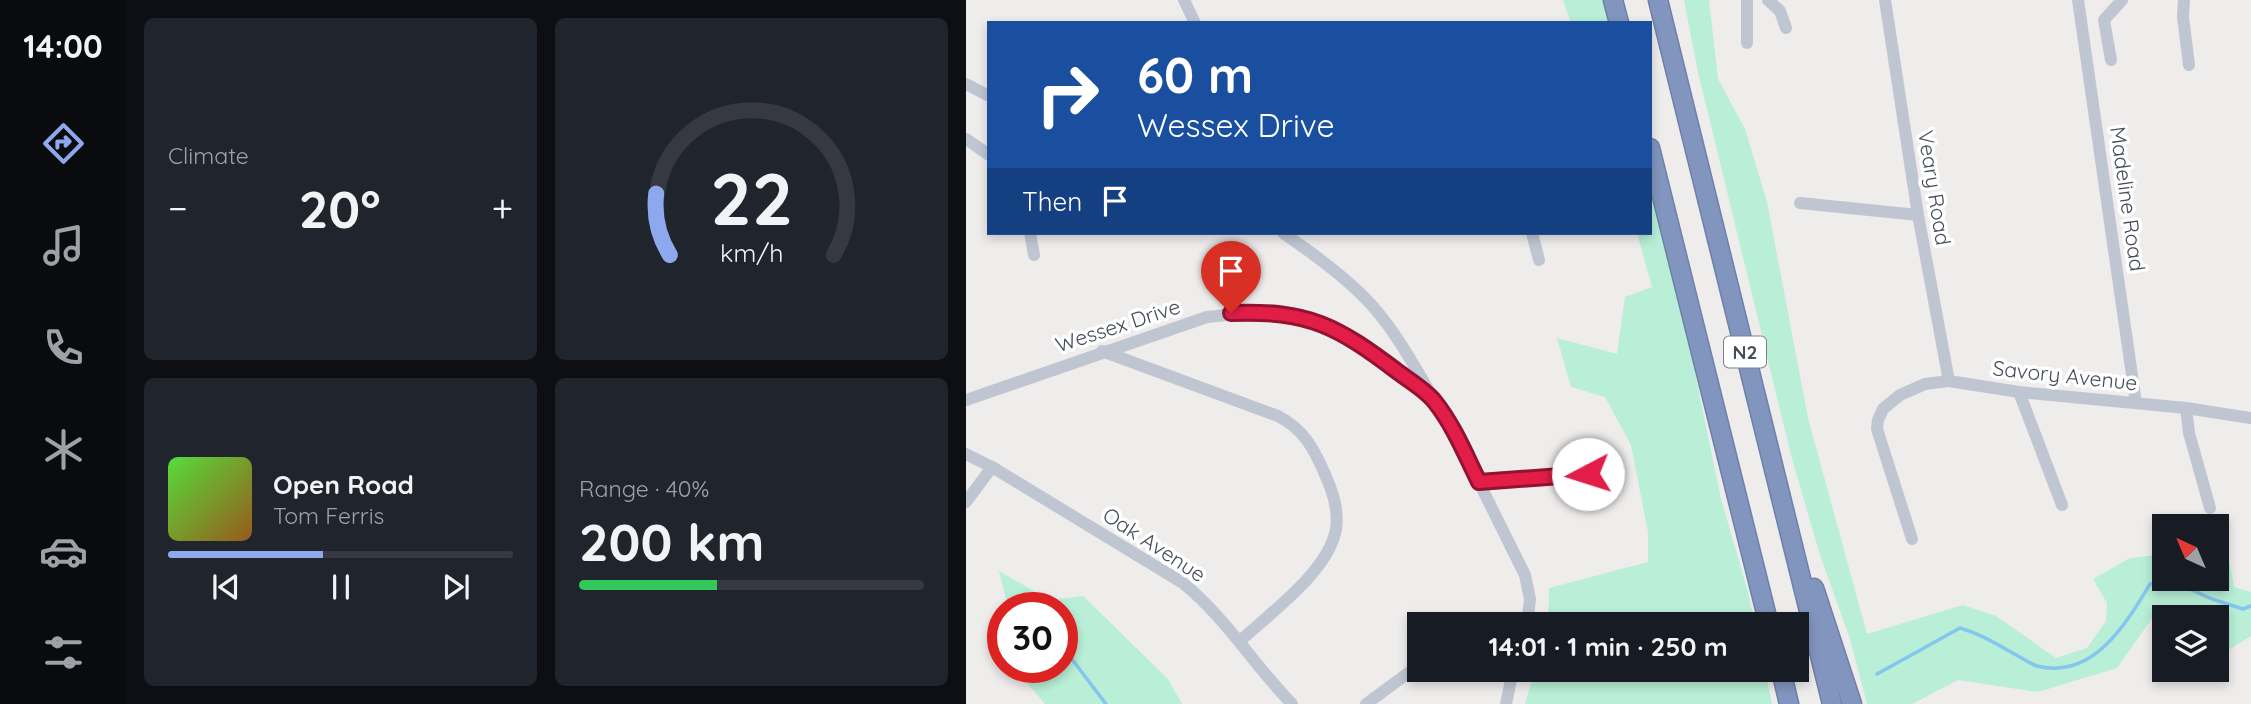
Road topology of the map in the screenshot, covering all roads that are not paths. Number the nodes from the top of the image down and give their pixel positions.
1 (1184, 0) edge
2 (1613, 0) edge
3 (1658, 0) edge
4 (1747, 0) edge
5 (1768, 0) edge
6 (1885, 0) edge
7 (2078, 0) edge
8 (2122, 0) edge
9 (2184, 0) edge
10 (1194, 21) edge
11 (1618, 21) edge
12 (1786, 28) dead end
13 (1748, 43) dead end
14 (2111, 60) dead end
15 (2189, 65) dead end
16 (966, 85) edge
17 (987, 95) edge
18 (966, 139) edge
19 (987, 154) edge
20 (1652, 156) edge
21 (1800, 203) dead end
22 (1918, 215) junction
23 (1030, 235) edge
24 (1286, 235) edge
25 (1533, 235) edge
26 (1034, 255) dead end
27 (1539, 260) dead end
28 (1102, 351) junction
29 (1949, 381) junction
30 (2019, 391) junction
31 (966, 400) edge
32 (1434, 400) junction
33 (2136, 404) junction
34 (2186, 408) junction
35 (2251, 418) edge
36 (966, 454) edge
37 (992, 467) junction
38 (1775, 472) junction
39 (1588, 474) dead end
40 (1479, 482) junction
41 (966, 502) edge
42 (2062, 505) dead end
43 (2210, 508) dead end
44 (1740, 509) junction
45 (1912, 540) dead end
46 (1528, 612) edge
47 (1759, 612) edge
48 (1766, 612) edge
49 (1240, 641) junction
50 (1407, 674) edge
51 (1511, 682) edge
52 (1775, 682) edge
53 (1784, 682) edge
54 (1292, 704) edge
55 (1366, 704) edge
56 (1506, 704) edge
57 (1780, 704) edge
58 (1789, 704) edge
59 (1832, 704) edge
60 (1852, 704) edge

1 - 10 street
2 - 11 highway
3 - 38 highway, N2
4 - 13 street
5 - 12 street
6 - 22 street, Veary Road
7 - 33 street, Madeline Road
8 - 14 street
9 - 15 street
16 - 17 street
18 - 19 street
20 - 44 highway, N2
21 - 22 street
22 - 29 street, Veary Road
23 - 26 street
24 - 32 street
25 - 27 street
28 - 31 street, Wessex Drive
28 - 32 street, Wessex Drive
28 - 49 street
29 - 30 street, Savory Avenue
29 - 45 street, Savory Avenue
30 - 33 street, Savory Avenue
30 - 42 street
32 - 40 street, Wessex Drive
33 - 34 street, Savory Avenue
34 - 35 street, Savory Avenue
34 - 43 street
36 - 37 street, Oak Avenue
37 - 41 street
37 - 49 street, Oak Avenue
38 - 59 highway, N2
38 - 60 highway
39 - 40 street
40 - 46 street, Wessex Drive
44 - 47 highway
44 - 48 highway, N2
49 - 54 street, Oak Avenue
50 - 55 street
51 - 56 street
52 - 57 highway
53 - 58 highway

